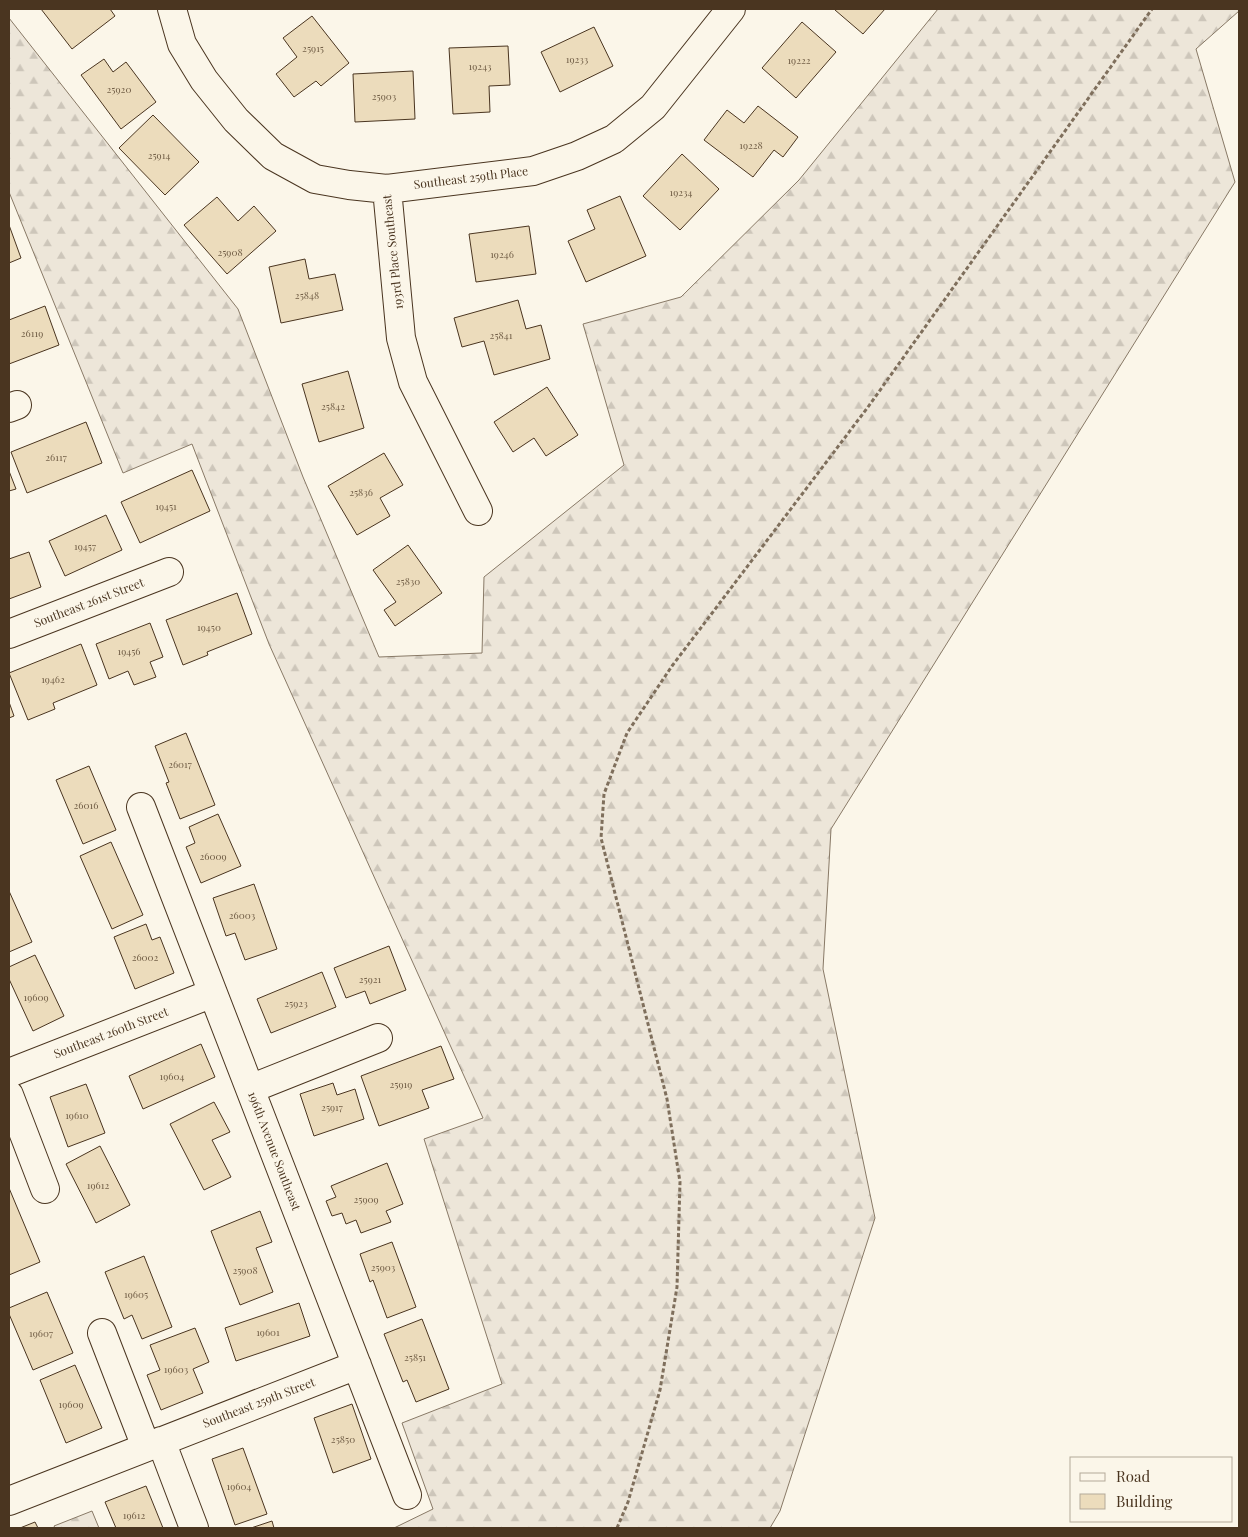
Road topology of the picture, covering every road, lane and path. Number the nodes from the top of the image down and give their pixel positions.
1 (172, 9) edge
2 (731, 9) edge
3 (1152, 9) edge
4 (387, 189) junction
5 (478, 511) dead end
6 (169, 572) dead end
7 (9, 634) edge
8 (141, 807) dead end
9 (213, 993) junction
10 (378, 1038) dead end
11 (9, 1073) edge
12 (250, 1089) junction
13 (9, 1094) edge
14 (45, 1189) dead end
15 (102, 1333) dead end
16 (357, 1365) junction
17 (154, 1444) junction
18 (407, 1495) dead end
19 (9, 1500) edge
20 (194, 1528) edge
21 (617, 1528) edge

1 - 4 street, 193rd Place Southeast
2 - 4 street, Southeast 259th Place
3 - 21 path
4 - 5 street, 193rd Place Southeast
6 - 7 street, Southeast 261st Street
8 - 9 street, 196th Avenue Southeast
9 - 11 street, Southeast 260th Street
9 - 12 street, 196th Avenue Southeast
10 - 12 street
12 - 16 street, 196th Avenue Southeast
13 - 14 street
15 - 17 street
16 - 17 street, Southeast 259th Street
16 - 18 street, 196th Avenue Southeast
17 - 19 street, Southeast 259th Street
17 - 20 street

